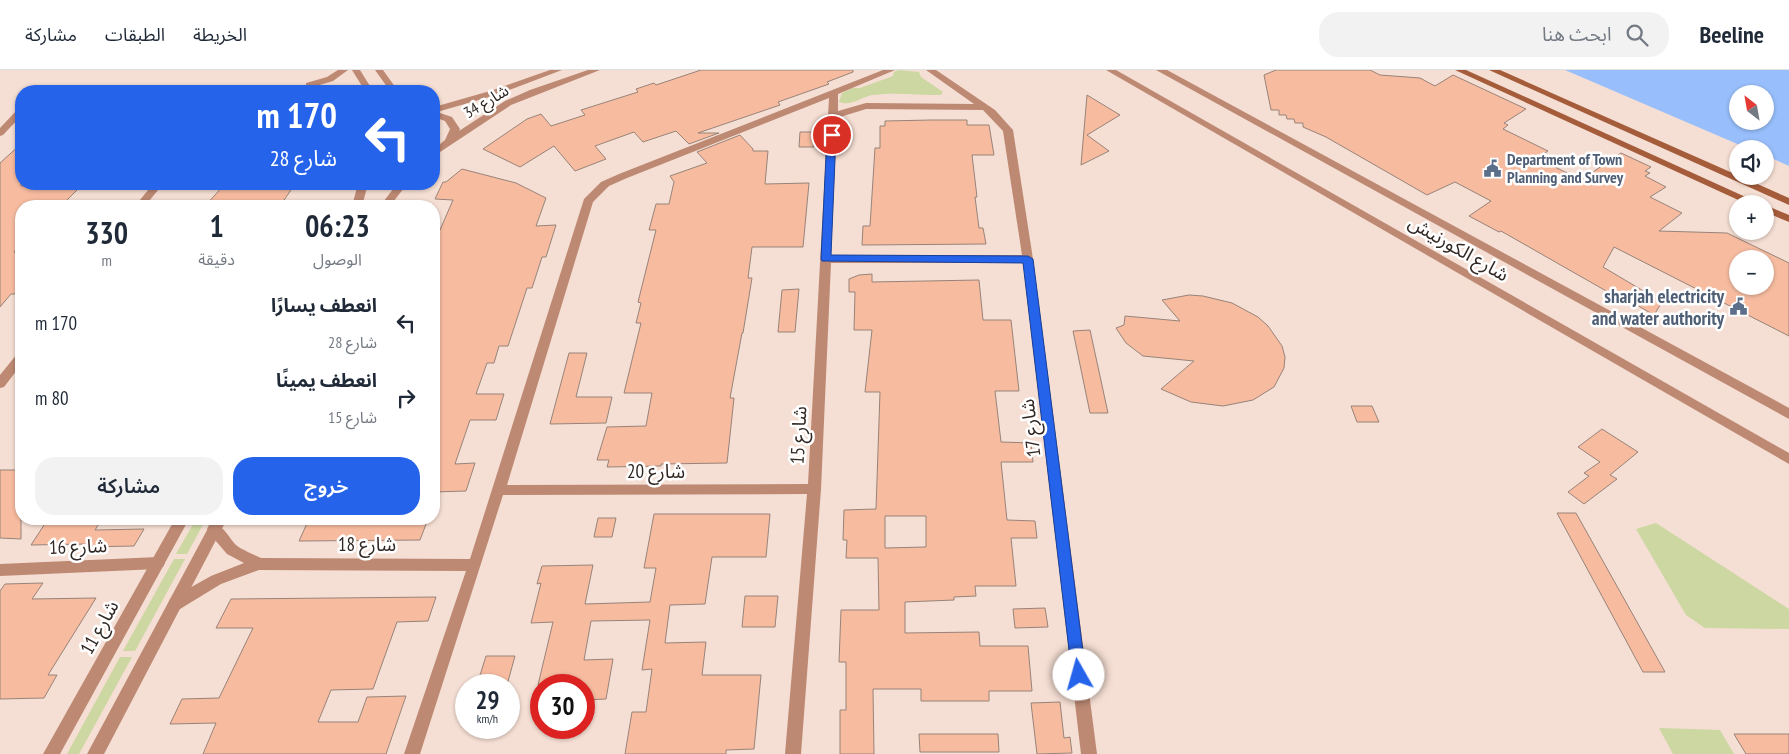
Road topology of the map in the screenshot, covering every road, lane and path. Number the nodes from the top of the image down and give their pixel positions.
1 (344, 70) edge
2 (356, 70) edge
3 (380, 70) edge
4 (558, 70) edge
5 (596, 70) edge
6 (891, 70) edge
7 (930, 70) edge
8 (1110, 70) edge
9 (1160, 70) edge
10 (1460, 70) edge
11 (1493, 70) edge
12 (307, 85) edge
13 (365, 85) edge
14 (390, 85) edge
15 (834, 93) junction
16 (985, 107) junction
17 (796, 108) junction
18 (440, 110) edge
19 (825, 112) junction
20 (440, 115) edge
21 (15, 117) edge
22 (0, 133) edge
23 (449, 142) junction
24 (440, 149) edge
25 (153, 190) edge
26 (397, 190) edge
27 (1736, 195) edge
28 (145, 200) edge
29 (390, 200) edge
30 (1789, 202) edge
31 (1774, 212) edge
32 (1789, 218) edge
33 (826, 259) junction
34 (1028, 259) junction
35 (15, 365) edge
36 (0, 384) edge
37 (1789, 414) edge
38 (1789, 458) edge
39 (814, 489) junction
40 (498, 490) junction
41 (179, 525) edge
42 (216, 525) edge
43 (218, 525) edge
44 (158, 563) junction
45 (260, 564) junction
46 (475, 565) junction
47 (0, 570) edge
48 (175, 604) junction
49 (51, 754) edge
50 (95, 754) edge
51 (412, 754) edge
52 (793, 754) edge
53 (1089, 754) edge

1 - 12 street
2 - 13 street
3 - 14 street
4 - 18 street, شارع 34
5 - 23 street, شارع 34
6 - 15 street
7 - 16 street, شارع 17
8 - 38 street, شارع الكورنيش
9 - 37 street, شارع الكورنيش
10 - 27 main road
11 - 30 main road
15 - 17 street
15 - 19 street, شارع 15
16 - 19 street
16 - 34 street, شارع 17
17 - 19 street
17 - 40 street
19 - 33 street, شارع 15
20 - 23 street
21 - 22 street
23 - 24 street, شارع 34
25 - 28 street
26 - 29 street
31 - 32 main road
33 - 34 street
33 - 39 street, شارع 15
34 - 53 street, شارع 17
35 - 36 street
39 - 40 street, شارع 20
39 - 52 street, شارع 15
40 - 46 street
41 - 44 street, شارع 11
42 - 48 street
43 - 45 street, شارع 18
44 - 47 street, شارع 16
44 - 49 street, شارع 11
45 - 46 street, شارع 18
45 - 48 street, شارع 18
46 - 51 street
48 - 50 street

